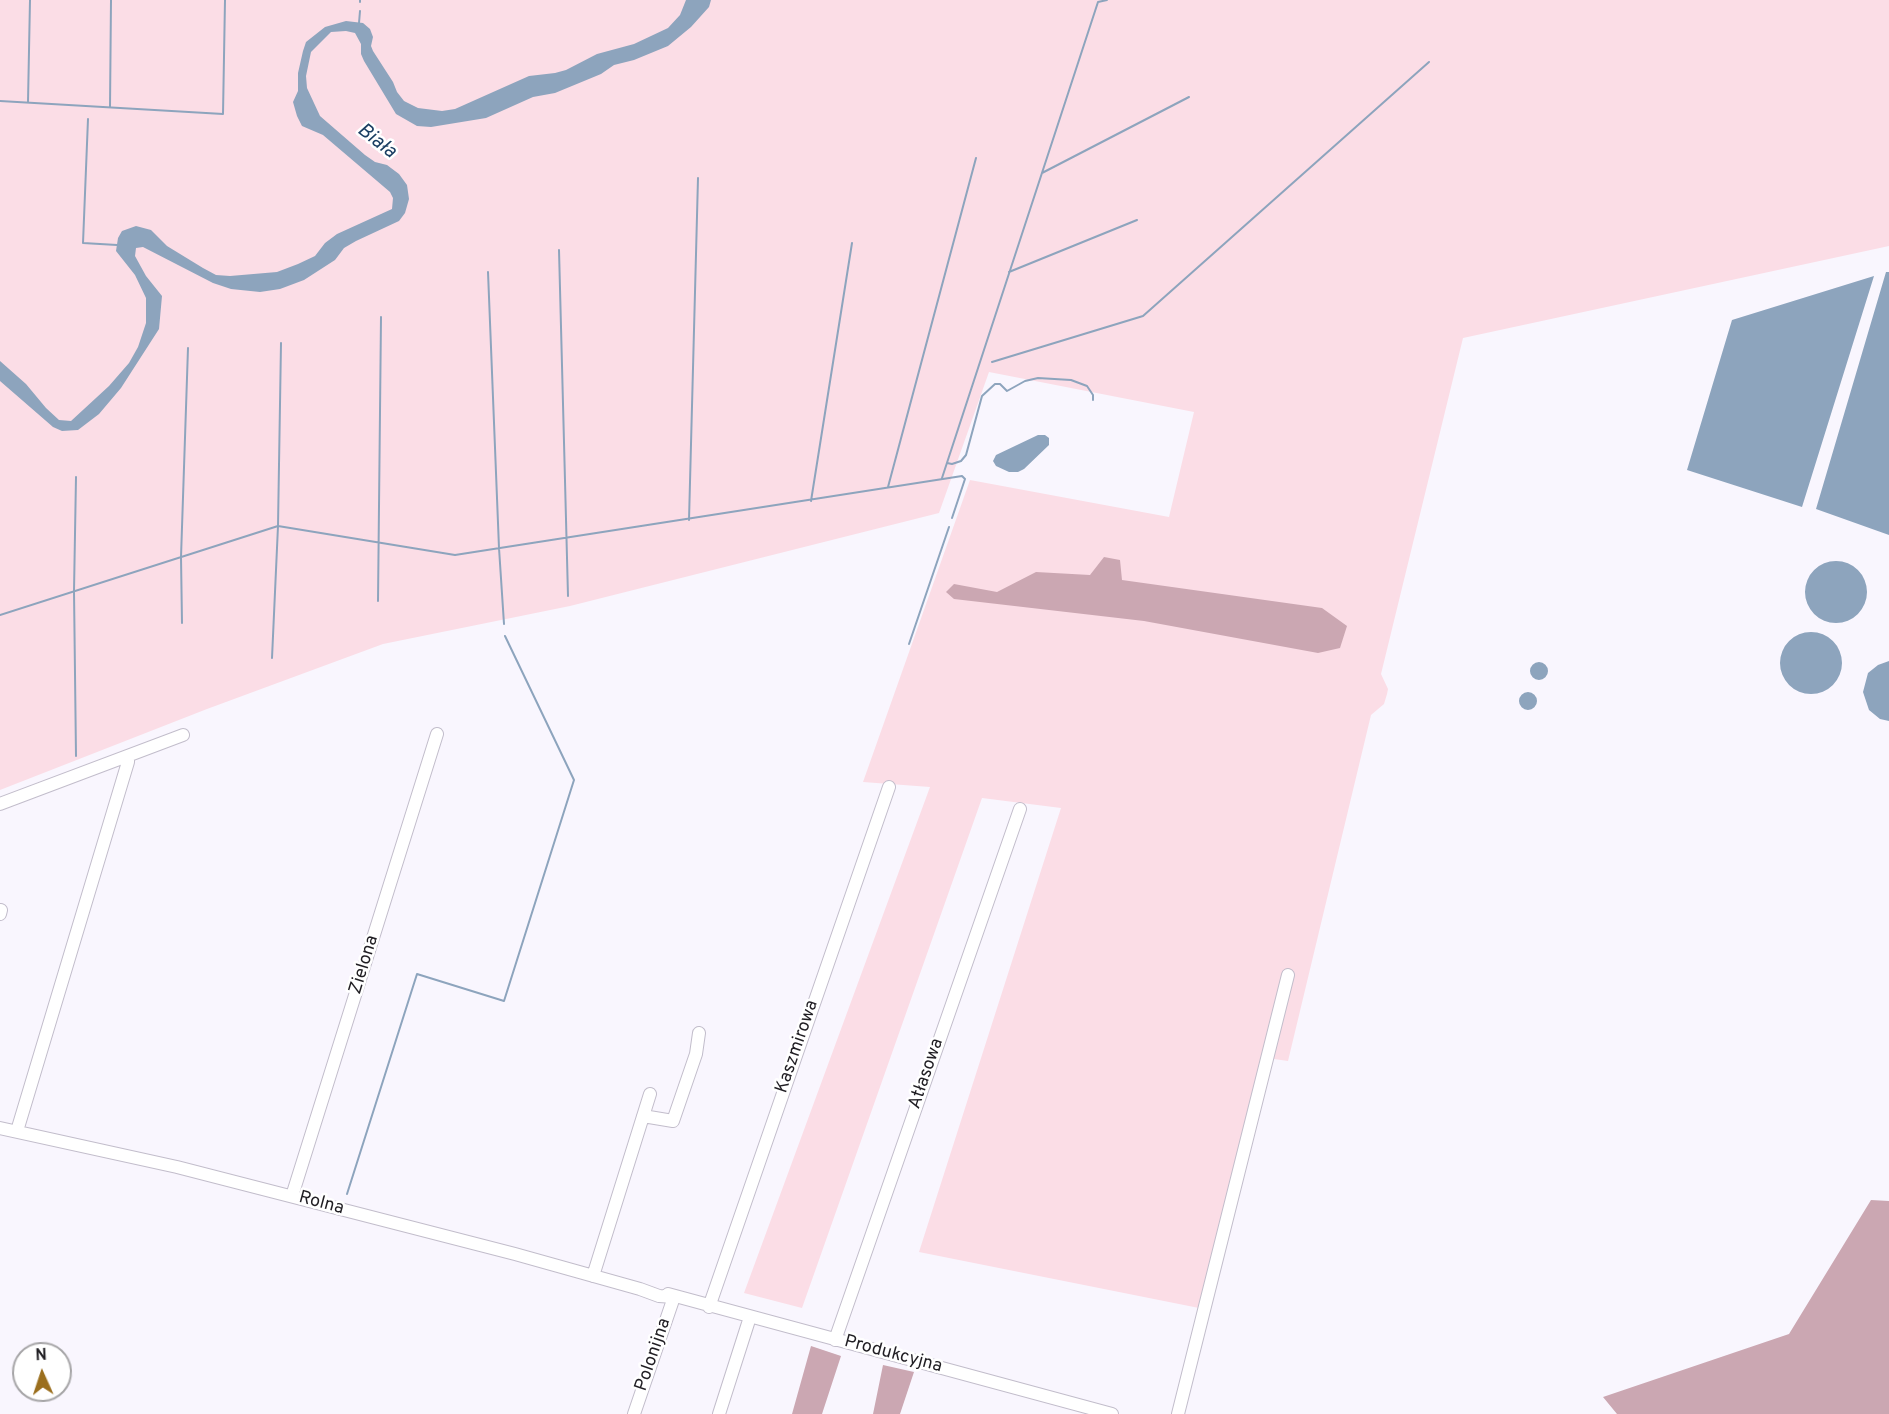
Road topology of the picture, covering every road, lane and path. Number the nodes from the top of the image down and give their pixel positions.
1 (437, 734) dead end
2 (183, 735) dead end
3 (128, 756) junction
4 (889, 787) dead end
5 (0, 804) edge
6 (1020, 809) dead end
7 (1288, 975) dead end
8 (699, 1033) dead end
9 (650, 1094) dead end
10 (643, 1116) junction
11 (0, 1128) edge
12 (17, 1131) junction
13 (292, 1196) junction
14 (593, 1276) junction
15 (674, 1297) junction
16 (709, 1306) junction
17 (750, 1317) junction
18 (835, 1340) junction
19 (634, 1414) edge
20 (719, 1414) edge
21 (1112, 1414) edge
22 (1178, 1414) edge

1 - 13 street, Zielona
2 - 3 street
3 - 5 street
3 - 12 street
4 - 16 street, Kaszmirowa
6 - 18 street, Atłasowa
7 - 22 street
8 - 10 street
9 - 10 street
10 - 14 street
11 - 12 street, Rolna
12 - 13 street, Rolna
13 - 14 street, Rolna
14 - 15 street, Rolna
15 - 16 street, Produkcyjna
15 - 19 street, Polonijna
16 - 17 street, Produkcyjna
17 - 18 street, Produkcyjna
17 - 20 street
18 - 21 street, Produkcyjna

